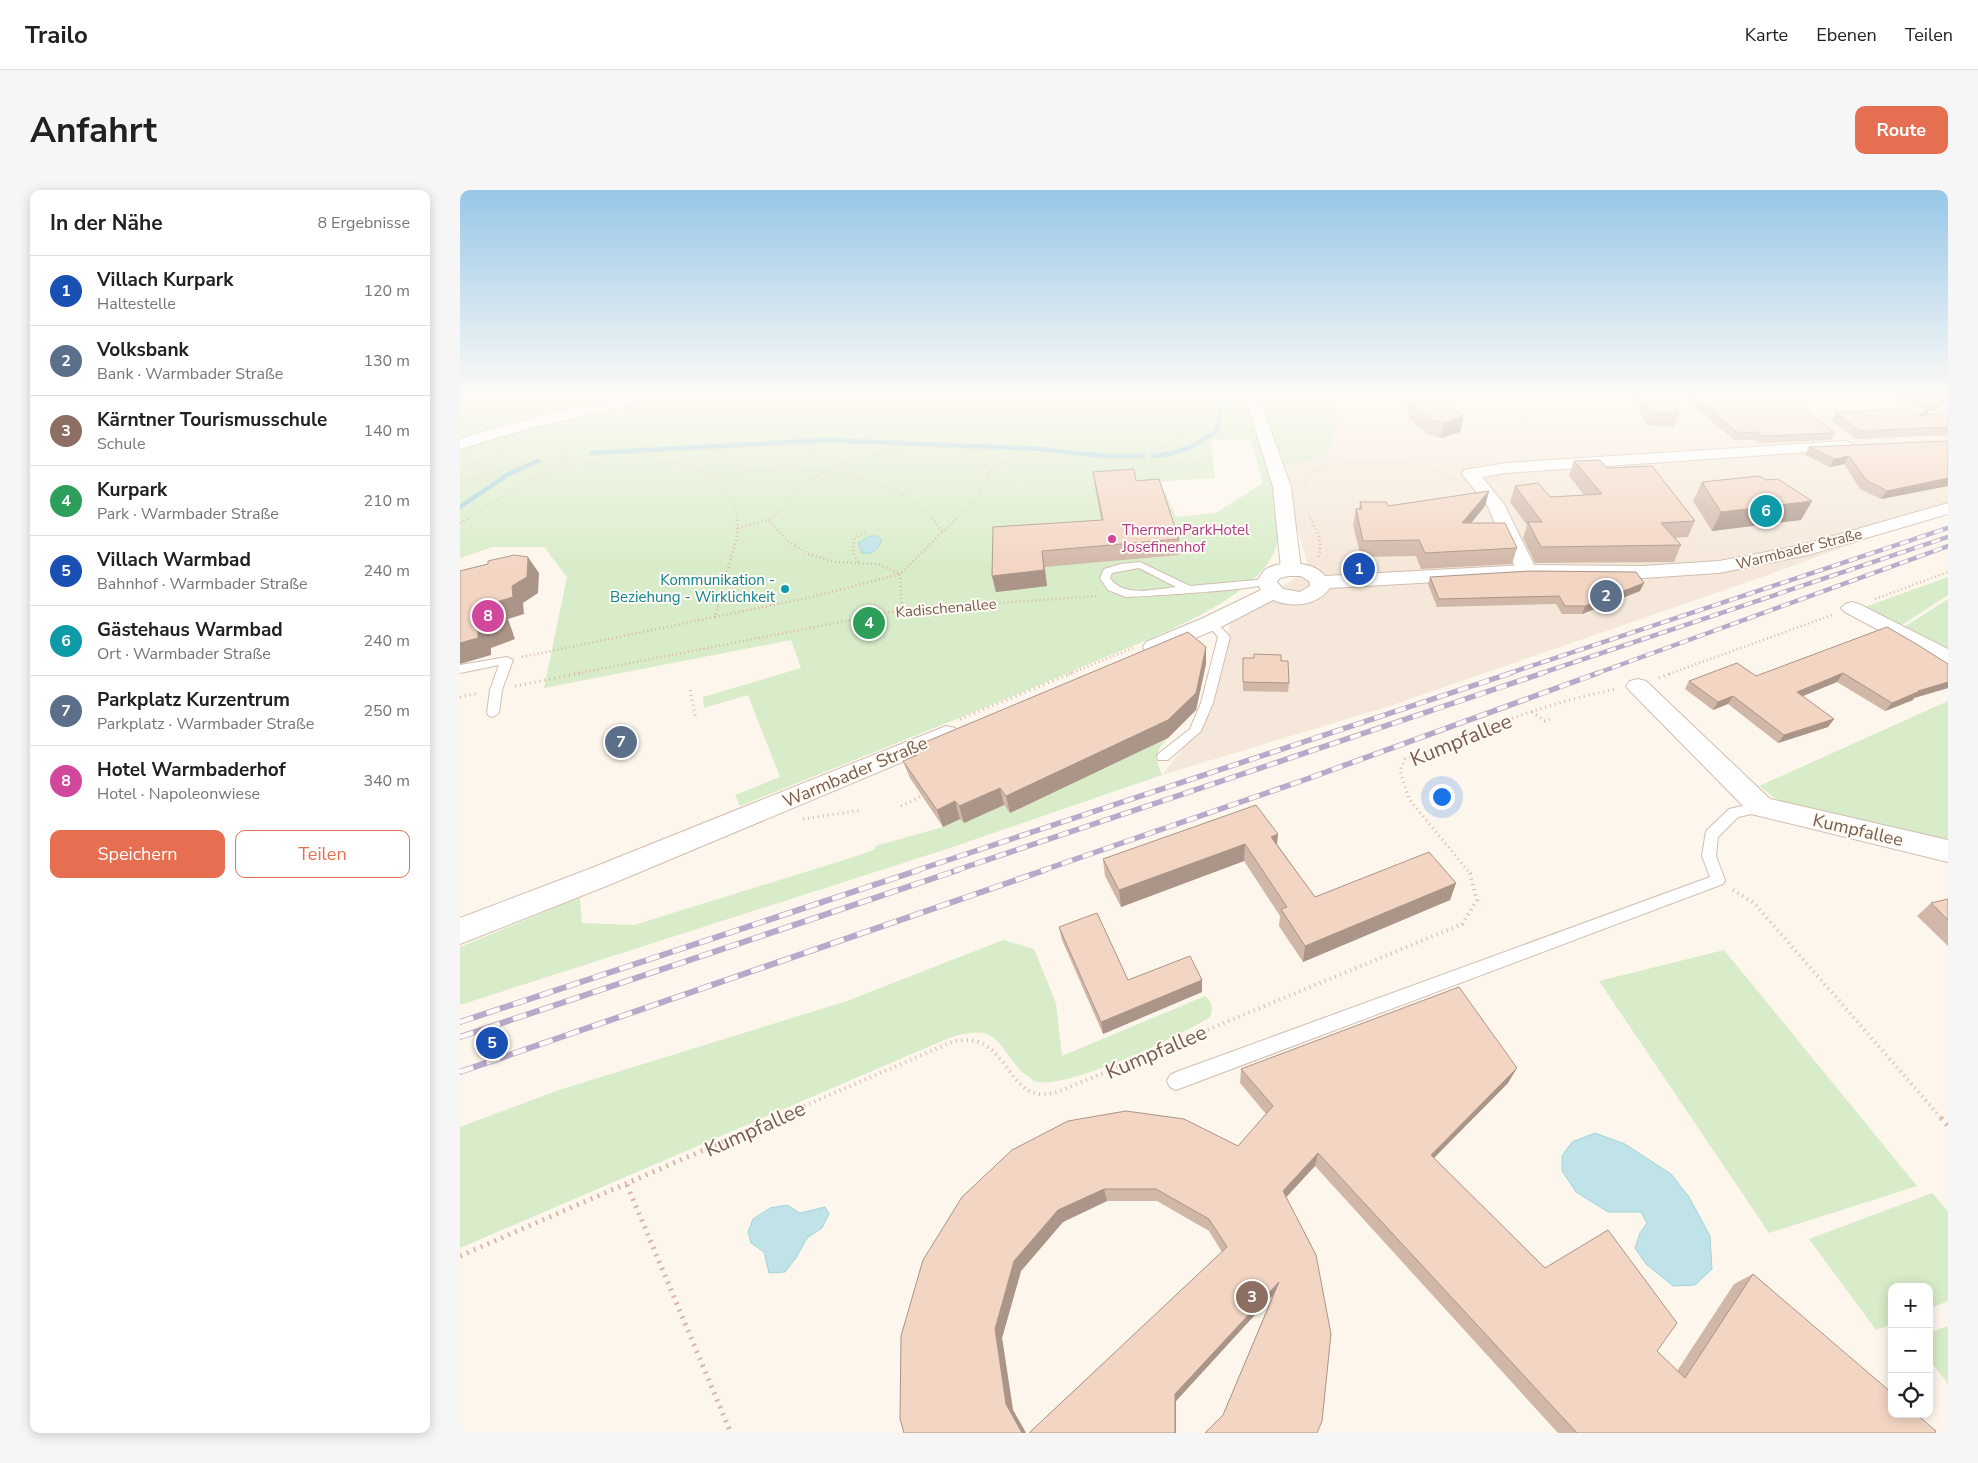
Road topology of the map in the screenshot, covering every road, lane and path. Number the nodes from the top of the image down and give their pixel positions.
1 (566, 453) edge
2 (635, 453) edge
3 (812, 453) edge
4 (885, 453) edge
5 (978, 453) edge
6 (1025, 453) edge
7 (1040, 453) edge
8 (1154, 453) edge
9 (1271, 453) edge
10 (1734, 453) edge
11 (564, 457) junction
12 (1130, 460) junction
13 (1203, 462) dead end
14 (566, 465) junction
15 (825, 472) junction
16 (990, 472) junction
17 (710, 475) junction
18 (918, 480) dead end
19 (460, 483) edge
20 (903, 493) junction
21 (1305, 493) dead end
22 (1490, 498) junction
23 (1305, 508) dead end
24 (1948, 508) edge
25 (768, 520) junction
26 (460, 523) edge
27 (738, 528) junction
28 (865, 532) dead end
29 (943, 532) junction
30 (1310, 560) dead end
31 (858, 563) junction
32 (1291, 569) junction
33 (1527, 571) junction
34 (1948, 572) edge
35 (900, 574) junction
36 (1320, 582) junction
37 (1265, 586) junction
38 (1188, 589) junction
39 (1126, 594) junction
40 (1852, 608) junction
41 (902, 610) junction
42 (715, 617) junction
43 (1210, 623) junction
44 (1128, 658) edge
45 (1948, 658) edge
46 (507, 660) junction
47 (460, 670) edge
48 (1638, 686) junction
49 (496, 690) junction
50 (690, 690) dead end
51 (1531, 712) junction
52 (492, 713) dead end
53 (696, 719) dead end
54 (1551, 719) dead end
55 (972, 723) edge
56 (1163, 757) dead end
57 (922, 796) edge
58 (901, 806) dead end
59 (1761, 807) junction
60 (862, 810) dead end
61 (794, 820) dead end
62 (1948, 851) edge
63 (1718, 880) junction
64 (460, 931) edge
65 (1176, 1081) dead end
66 (1948, 1126) edge
67 (627, 1185) junction
68 (460, 1256) edge
69 (731, 1433) edge

1 - 11 path
2 - 11 path
3 - 15 path
4 - 15 path
5 - 16 path
6 - 16 path
7 - 12 path
8 - 12 path
9 - 32 street
10 - 22 street
11 - 14 path
11 - 19 path
12 - 13 path
14 - 17 path
14 - 26 path
15 - 17 path
15 - 20 path
15 - 25 path
16 - 29 path
17 - 27 path
18 - 20 path
20 - 29 path
21 - 22 path
22 - 33 street
23 - 30 path
24 - 33 street, Warmbader Straße
25 - 27 path
25 - 31 path
27 - 42 path
28 - 31 path
29 - 35 path
31 - 35 path
32 - 36 street
32 - 37 street
33 - 36 street, Warmbader Straße
34 - 40 path, Kumpfallee
35 - 41 path
35 - 42 path
36 - 37 street
37 - 38 lane
37 - 43 street
38 - 39 lane
38 - 39 lane
39 - 41 path, Kadischenallee
40 - 45 street
40 - 48 path, Kumpfallee
41 - 49 path, Kadischenallee
42 - 46 path
43 - 44 street
43 - 56 lane
46 - 47 lane
46 - 49 lane
48 - 51 path, Kumpfallee
48 - 59 street
49 - 52 lane
50 - 53 path
51 - 54 path
51 - 67 path, Kumpfallee
55 - 64 street, Warmbader Straße
57 - 58 path
59 - 62 street, Kumpfallee
59 - 63 lane
60 - 61 path
63 - 65 lane
63 - 66 path
67 - 68 path, Kumpfallee
67 - 69 path

